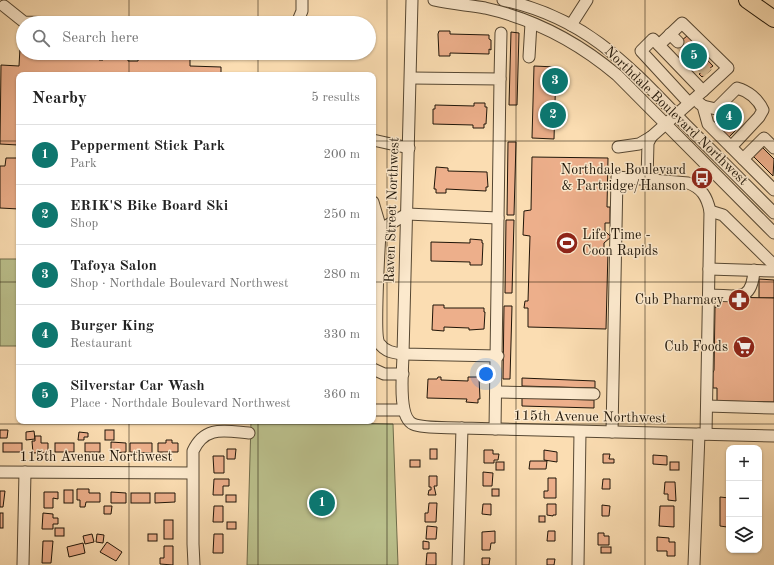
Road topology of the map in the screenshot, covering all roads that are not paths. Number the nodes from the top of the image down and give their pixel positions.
1 (302, 0) edge
2 (412, 0) edge
3 (434, 0) edge
4 (503, 0) edge
5 (587, 0) edge
6 (747, 0) edge
7 (2, 5) edge
8 (16, 16) edge
9 (300, 16) edge
10 (774, 19) edge
11 (531, 23) junction
12 (571, 25) junction
13 (501, 33) dead end
14 (658, 45) junction
15 (529, 57) dead end
16 (410, 78) junction
17 (500, 79) junction
18 (695, 97) junction
19 (703, 106) junction
20 (676, 114) junction
21 (761, 114) junction
22 (665, 124) junction
23 (709, 125) junction
24 (651, 137) junction
25 (376, 141) edge
26 (618, 147) dead end
27 (409, 148) junction
28 (774, 148) edge
29 (737, 153) junction
30 (726, 166) junction
31 (647, 179) junction
32 (772, 186) edge
33 (773, 209) edge
34 (710, 211) junction
35 (376, 212) edge
36 (407, 214) junction
37 (498, 218) junction
38 (381, 229) junction
39 (774, 233) edge
40 (774, 265) edge
41 (709, 270) junction
42 (754, 270) junction
43 (774, 271) edge
44 (709, 295) junction
45 (403, 354) junction
46 (498, 356) junction
47 (376, 370) edge
48 (403, 374) junction
49 (496, 392) junction
50 (594, 394) dead end
51 (707, 406) junction
52 (774, 408) edge
53 (376, 410) edge
54 (405, 415) junction
55 (462, 428) junction
56 (495, 430) junction
57 (580, 432) junction
58 (612, 432) junction
59 (249, 433) dead end
60 (702, 434) junction
61 (774, 436) edge
62 (0, 472) edge
63 (25, 472) junction
64 (192, 473) junction
65 (23, 565) edge
66 (194, 565) edge
67 (458, 565) edge
68 (578, 565) edge
69 (694, 565) edge

1 - 9 street
2 - 16 street, Raven Street Northwest
3 - 11 street, Northdale Boulevard Northwest
4 - 12 street, Northdale Boulevard Northwest
5 - 12 street
6 - 10 highway
7 - 8 street
11 - 15 street
11 - 22 street, Northdale Boulevard Northwest
12 - 20 street, Northdale Boulevard Northwest
13 - 17 street
14 - 18 street
14 - 18 street
14 - 18 street
16 - 17 street
16 - 27 street, Raven Street Northwest
17 - 37 street
18 - 19 street
18 - 20 street
19 - 21 street
19 - 23 street
20 - 22 street
20 - 30 street, Northdale Boulevard Northwest
21 - 23 street
21 - 29 street
22 - 24 street
22 - 39 street, Northdale Boulevard Northwest
23 - 29 street
24 - 26 street
24 - 31 street
25 - 27 street
27 - 36 street, Raven Street Northwest
28 - 29 street
29 - 30 street
29 - 32 street
30 - 33 street, Northdale Boulevard Northwest
31 - 34 street
31 - 58 street
34 - 40 street
34 - 41 street
35 - 38 street
36 - 37 street
36 - 38 street
36 - 45 street, Raven Street Northwest
37 - 46 street
38 - 45 street
41 - 42 street
41 - 44 street
42 - 43 street
42 - 44 street
44 - 51 street
45 - 46 street
45 - 48 street, Raven Street Northwest
46 - 49 street
47 - 48 street
48 - 54 street, Raven Street Northwest
49 - 50 street
49 - 56 street
51 - 52 street
51 - 60 street
53 - 54 street, 115th Avenue Northwest
54 - 55 street, 115th Avenue Northwest
55 - 56 street, 115th Avenue Northwest
55 - 67 street
56 - 57 street, 115th Avenue Northwest
57 - 58 street, 115th Avenue Northwest
57 - 68 street
58 - 60 street, 115th Avenue Northwest
59 - 64 street
60 - 61 street, 115th Avenue Northwest
60 - 69 street
62 - 63 street, 115th Avenue Northwest
63 - 64 street, 115th Avenue Northwest
63 - 65 street
64 - 66 street

